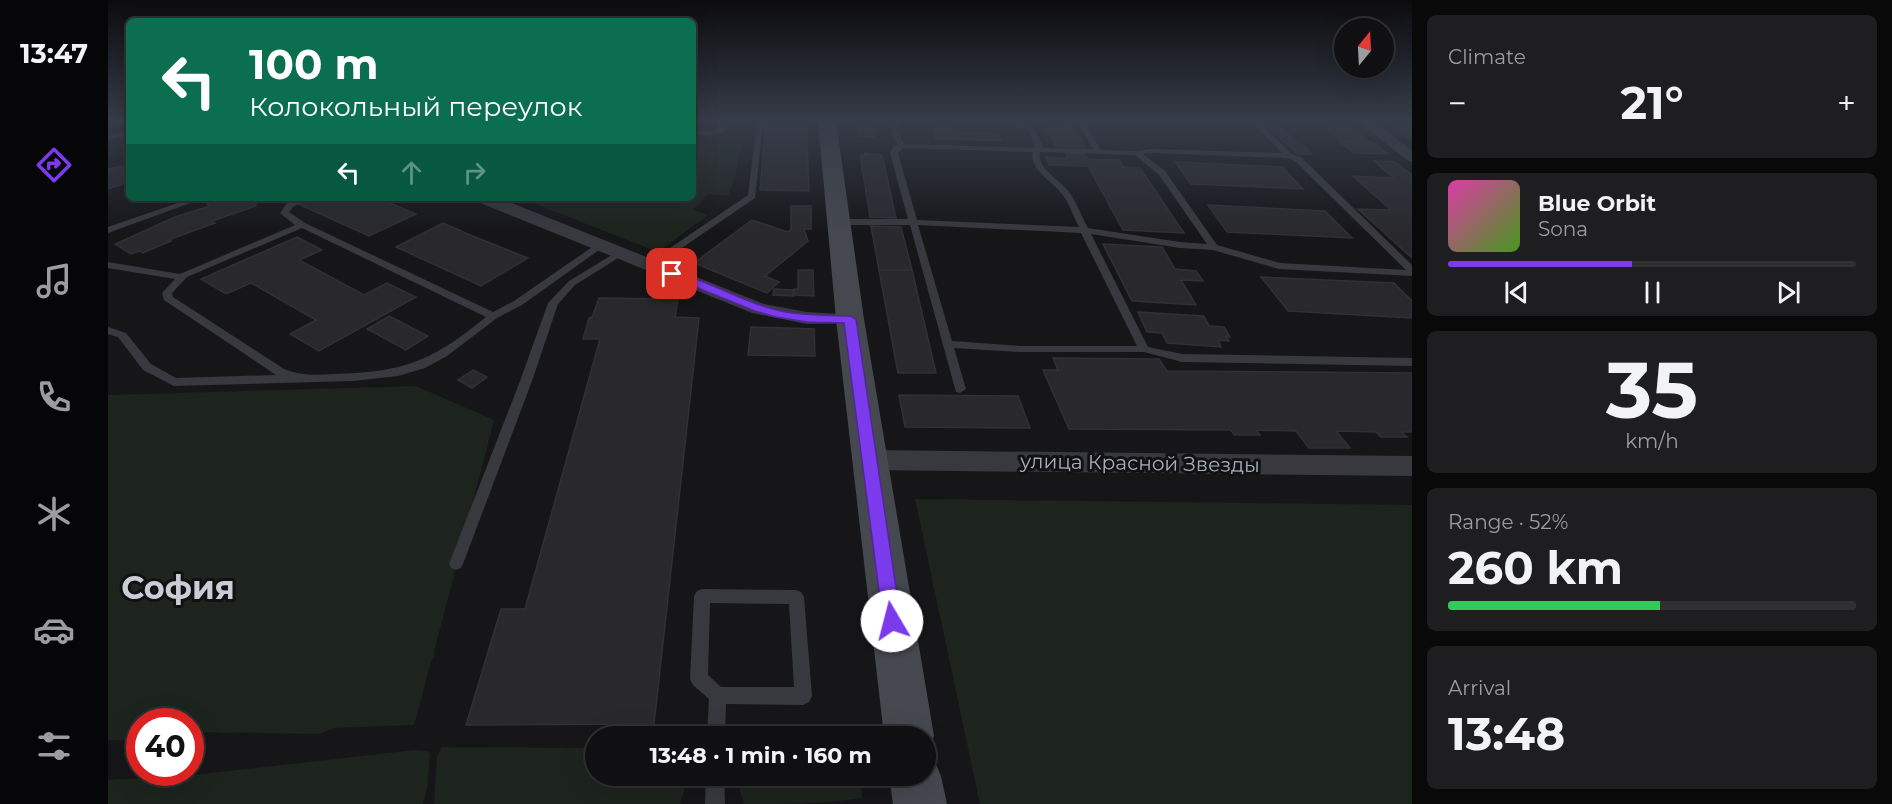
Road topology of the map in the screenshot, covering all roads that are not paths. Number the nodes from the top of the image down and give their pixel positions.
1 (756, 159) edge
2 (831, 159) edge
3 (896, 159) edge
4 (1036, 159) edge
5 (1144, 159) edge
6 (1295, 159) edge
7 (192, 201) edge
8 (297, 201) edge
9 (491, 201) edge
10 (839, 222) junction
11 (914, 222) junction
12 (302, 225) junction
13 (1083, 230) junction
14 (108, 231) edge
15 (601, 245) junction
16 (1214, 247) junction
17 (620, 253) junction
18 (108, 265) edge
19 (651, 265) junction
20 (1412, 271) edge
21 (180, 277) junction
22 (493, 316) junction
23 (850, 319) junction
24 (108, 330) edge
25 (947, 344) junction
26 (1144, 349) junction
27 (1412, 362) edge
28 (294, 378) junction
29 (960, 389) dead end
30 (868, 460) junction
31 (1412, 466) edge
32 (456, 564) dead end
33 (717, 694) junction
34 (716, 726) edge
35 (908, 726) edge
36 (715, 786) edge
37 (917, 786) edge
38 (715, 804) edge
39 (920, 804) edge

1 - 19 lane
2 - 10 street
3 - 11 lane
4 - 13 lane
5 - 16 lane
6 - 20 lane
7 - 14 lane
8 - 12 lane
9 - 15 street
10 - 11 lane
10 - 23 street
11 - 13 lane
11 - 25 lane
12 - 21 lane
12 - 22 lane
13 - 16 lane
13 - 26 lane
15 - 17 street
15 - 22 lane
16 - 20 lane
17 - 19 street
17 - 32 lane
18 - 21 lane
19 - 23 street
21 - 28 lane
22 - 28 lane
23 - 30 street
24 - 28 lane
25 - 26 lane
25 - 29 lane
26 - 27 lane
30 - 31 street, улица Красной Звезды
30 - 35 street
33 - 33 lane
33 - 34 lane
36 - 38 lane
37 - 39 street

